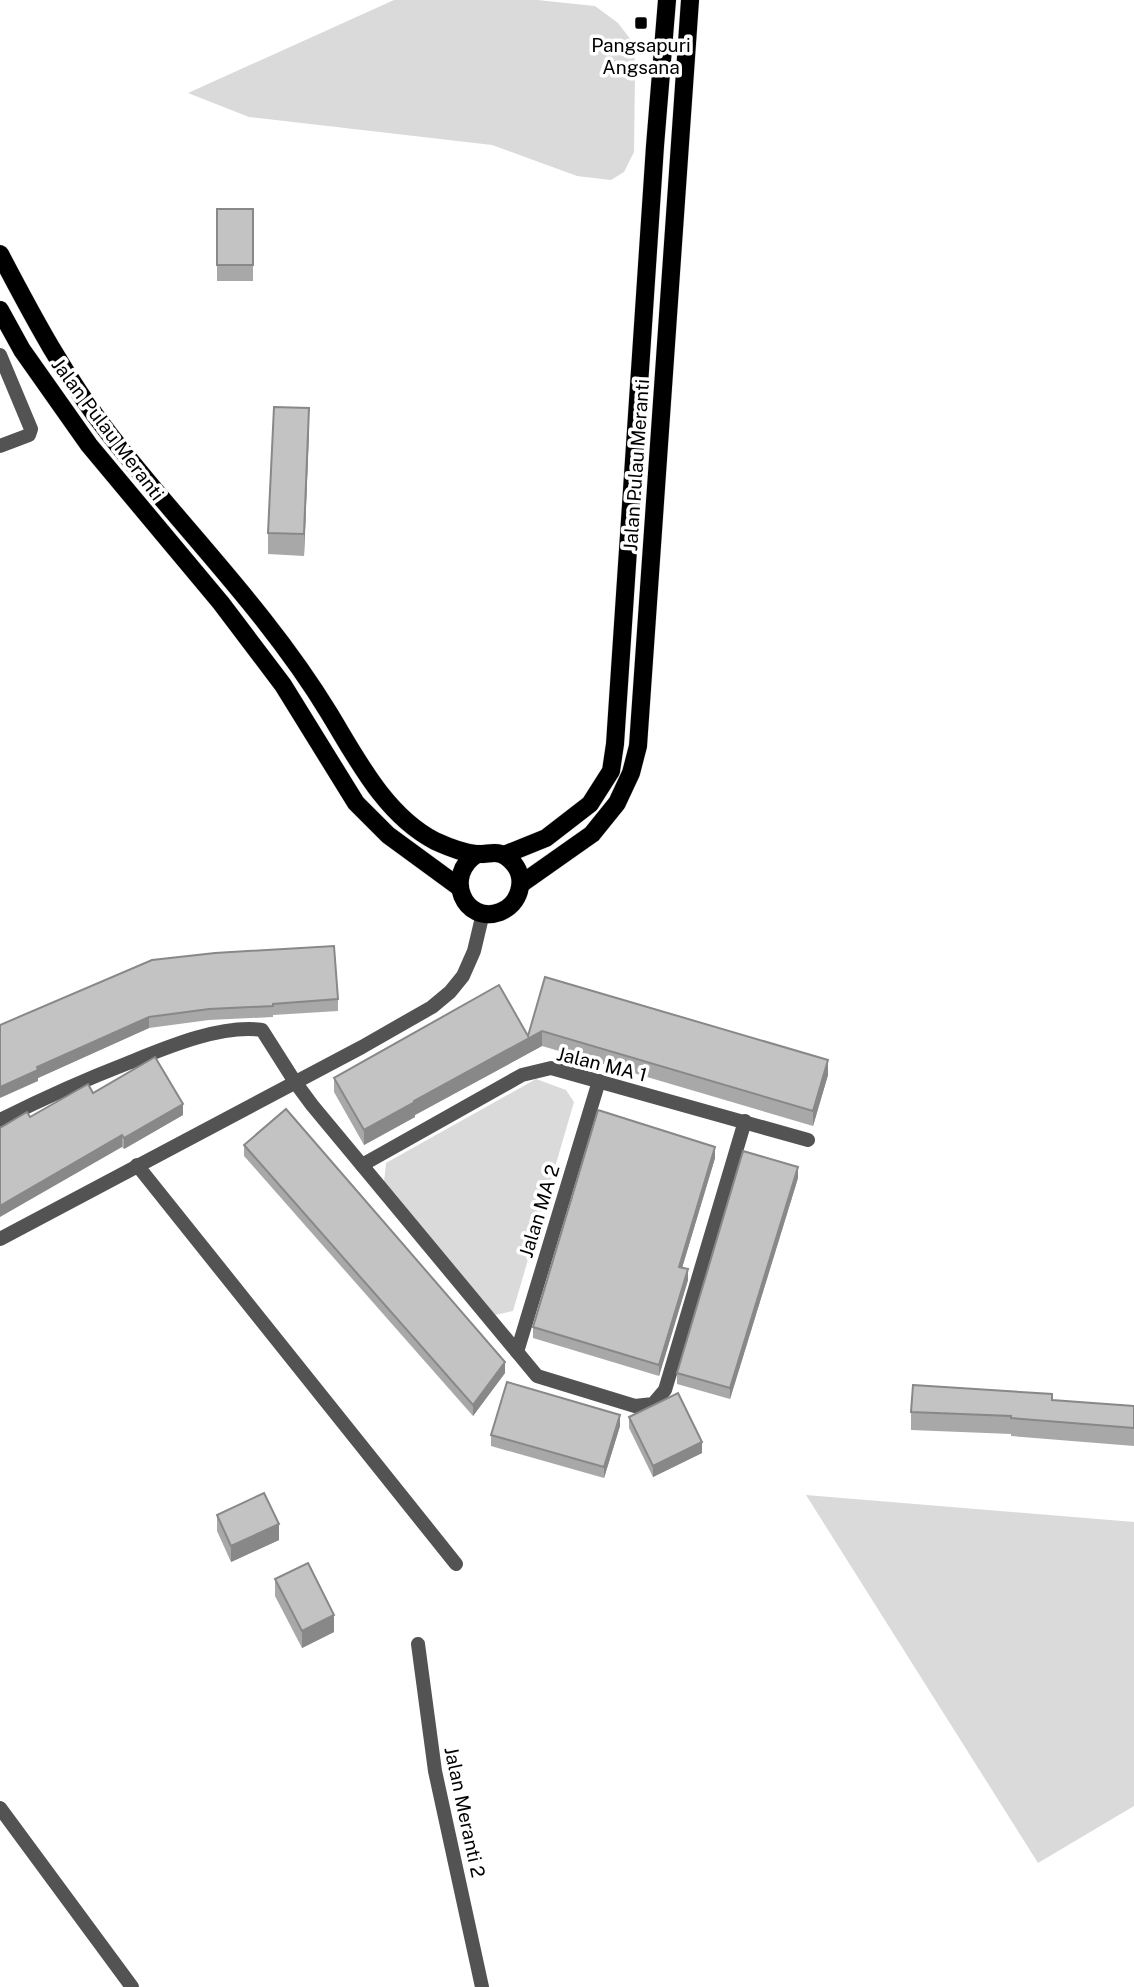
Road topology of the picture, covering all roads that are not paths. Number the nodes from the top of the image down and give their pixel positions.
1 (667, 0) edge
2 (690, 0) edge
3 (0, 254) edge
4 (0, 310) edge
5 (0, 355) edge
6 (0, 446) edge
7 (477, 854) junction
8 (504, 855) junction
9 (521, 884) junction
10 (459, 887) junction
11 (484, 913) junction
12 (599, 1081) junction
13 (295, 1082) junction
14 (0, 1120) edge
15 (745, 1121) junction
16 (808, 1140) dead end
17 (137, 1165) junction
18 (362, 1165) junction
19 (0, 1239) edge
20 (517, 1352) junction
21 (456, 1564) dead end
22 (418, 1644) dead end
23 (0, 1808) edge
24 (132, 1987) edge
25 (482, 1987) edge

1 - 8 main road, Jalan Pulau Meranti
2 - 9 main road, Jalan Pulau Meranti
3 - 7 main road, Jalan Pulau Meranti
4 - 10 main road, Jalan Pulau Meranti
5 - 6 street
7 - 8 main road
7 - 10 main road
8 - 9 main road
9 - 11 main road
10 - 11 main road
11 - 13 street
12 - 15 street, Jalan MA 1
12 - 18 street, Jalan MA 1
12 - 20 street, Jalan MA 2
13 - 14 street
13 - 17 street
13 - 18 street
15 - 16 street, Jalan MA 1
15 - 20 street
17 - 19 street
17 - 21 street
18 - 20 street
22 - 25 street, Jalan Meranti 2
23 - 24 street

